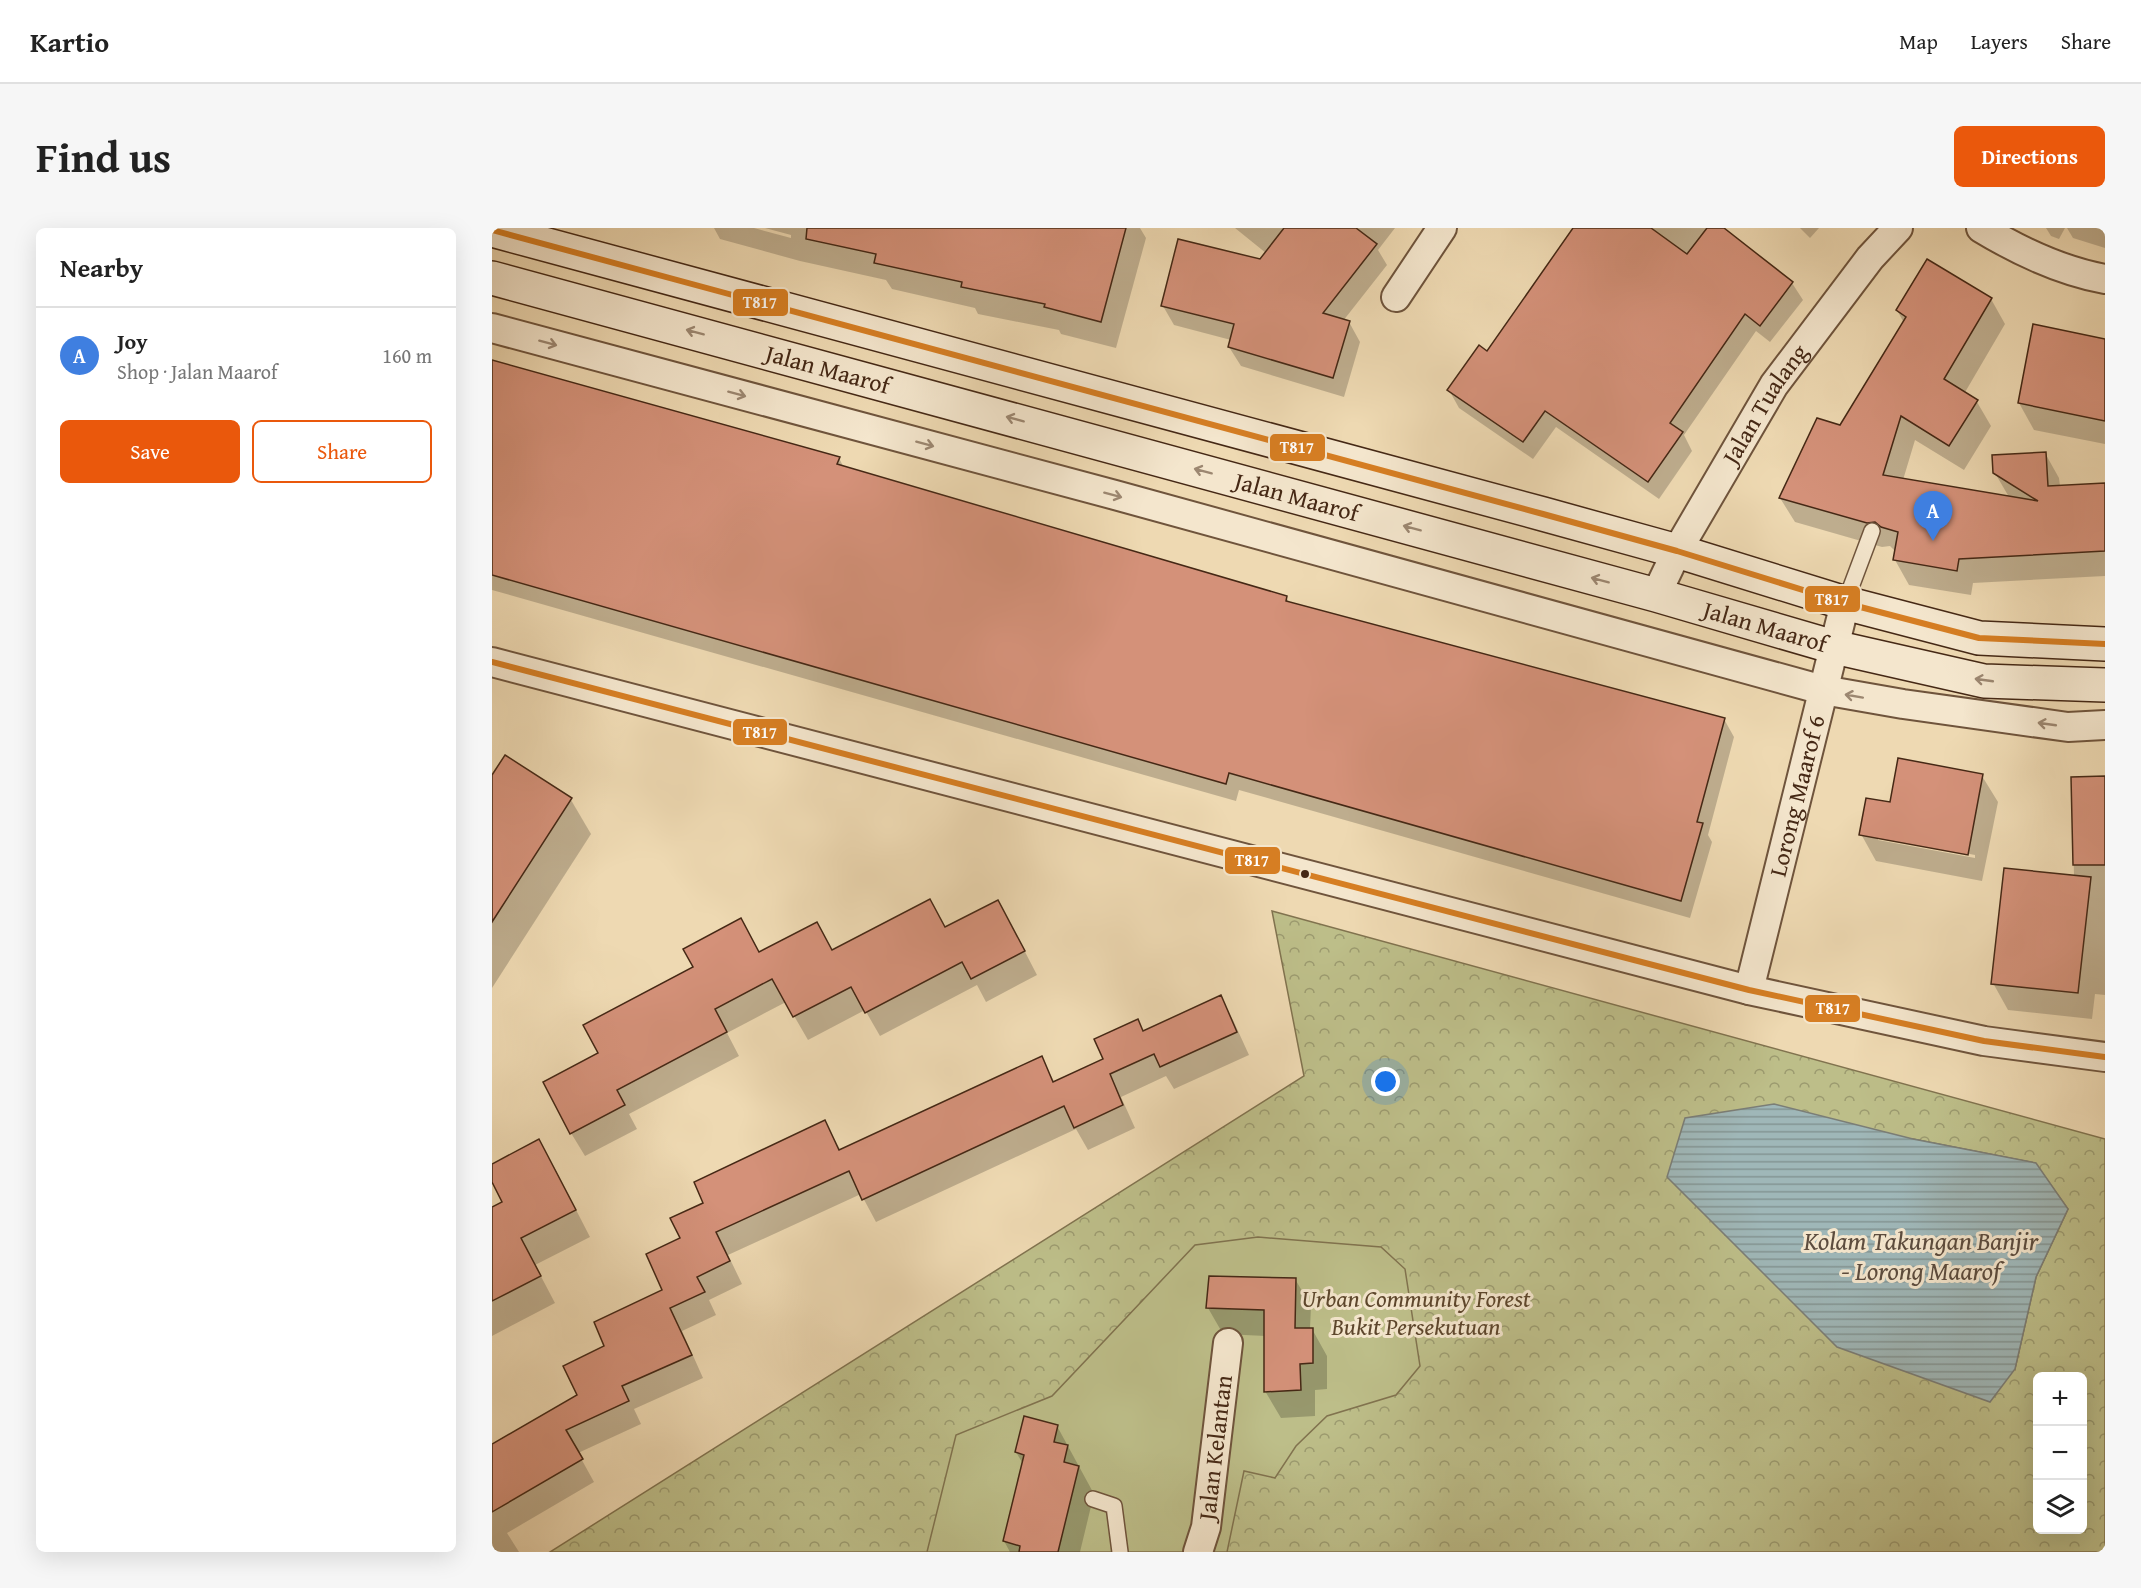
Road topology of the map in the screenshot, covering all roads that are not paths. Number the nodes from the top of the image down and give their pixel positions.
1 (1442, 228) edge
2 (1898, 228) edge
3 (1982, 228) edge
4 (492, 230) edge
5 (492, 278) edge
6 (2105, 279) edge
7 (1396, 297) dead end
8 (492, 328) edge
9 (1872, 531) dead end
10 (1677, 551) junction
11 (1656, 595) junction
12 (1845, 603) junction
13 (2105, 644) edge
14 (1834, 646) junction
15 (492, 662) edge
16 (2105, 685) edge
17 (1823, 690) junction
18 (2105, 725) edge
19 (1749, 990) junction
20 (2105, 1057) edge
21 (1228, 1342) dead end
22 (1093, 1499) dead end
23 (1120, 1552) edge
24 (1198, 1552) edge

1 - 7 street
2 - 10 street, Jalan Tualang
3 - 6 street
4 - 10 main road, Jalan Maarof
11 -> 5 main road, Jalan Maarof
8 -> 17 street, Jalan Maarof
9 - 12 lane
10 - 11 street, Jalan Tualang
10 - 12 main road, Jalan Maarof
11 - 14 main road, Jalan Maarof
12 - 13 main road, Jalan Maarof
12 - 14 street, Lorong Maarof 6
16 -> 14 main road, Jalan Maarof
14 - 17 street, Lorong Maarof 6
15 - 19 street
18 -> 17 street, Jalan Maarof
17 - 19 street, Lorong Maarof 6
19 - 20 street
21 - 24 street, Jalan Kelantan
22 - 23 lane

